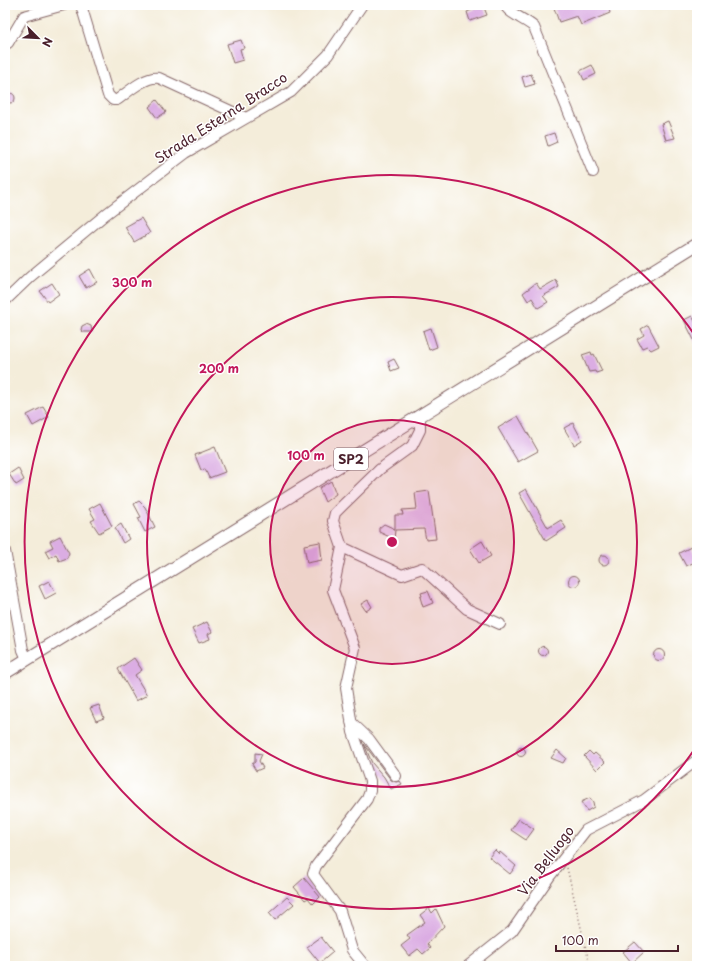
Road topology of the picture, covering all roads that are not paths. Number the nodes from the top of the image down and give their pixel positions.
1 (64, 5) edge
2 (81, 5) edge
3 (362, 5) edge
4 (505, 5) edge
5 (5, 44) edge
6 (246, 118) junction
7 (593, 172) dead end
8 (697, 244) edge
9 (5, 301) edge
10 (420, 417) junction
11 (342, 547) junction
12 (5, 551) edge
13 (500, 624) dead end
14 (27, 659) junction
15 (5, 673) edge
16 (351, 722) junction
17 (697, 760) edge
18 (396, 776) dead end
19 (365, 966) edge
20 (468, 966) edge

1 - 5 street
2 - 6 street
3 - 6 street, Strada Esterna Bracco
4 - 7 street
6 - 9 street, Strada Esterna Bracco
8 - 10 main road, SP2
10 - 11 street
10 - 14 main road, SP2
11 - 13 street
11 - 16 street
12 - 14 street
14 - 15 main road, SP2
16 - 18 street
16 - 19 street
17 - 20 street, Via Belluogo

